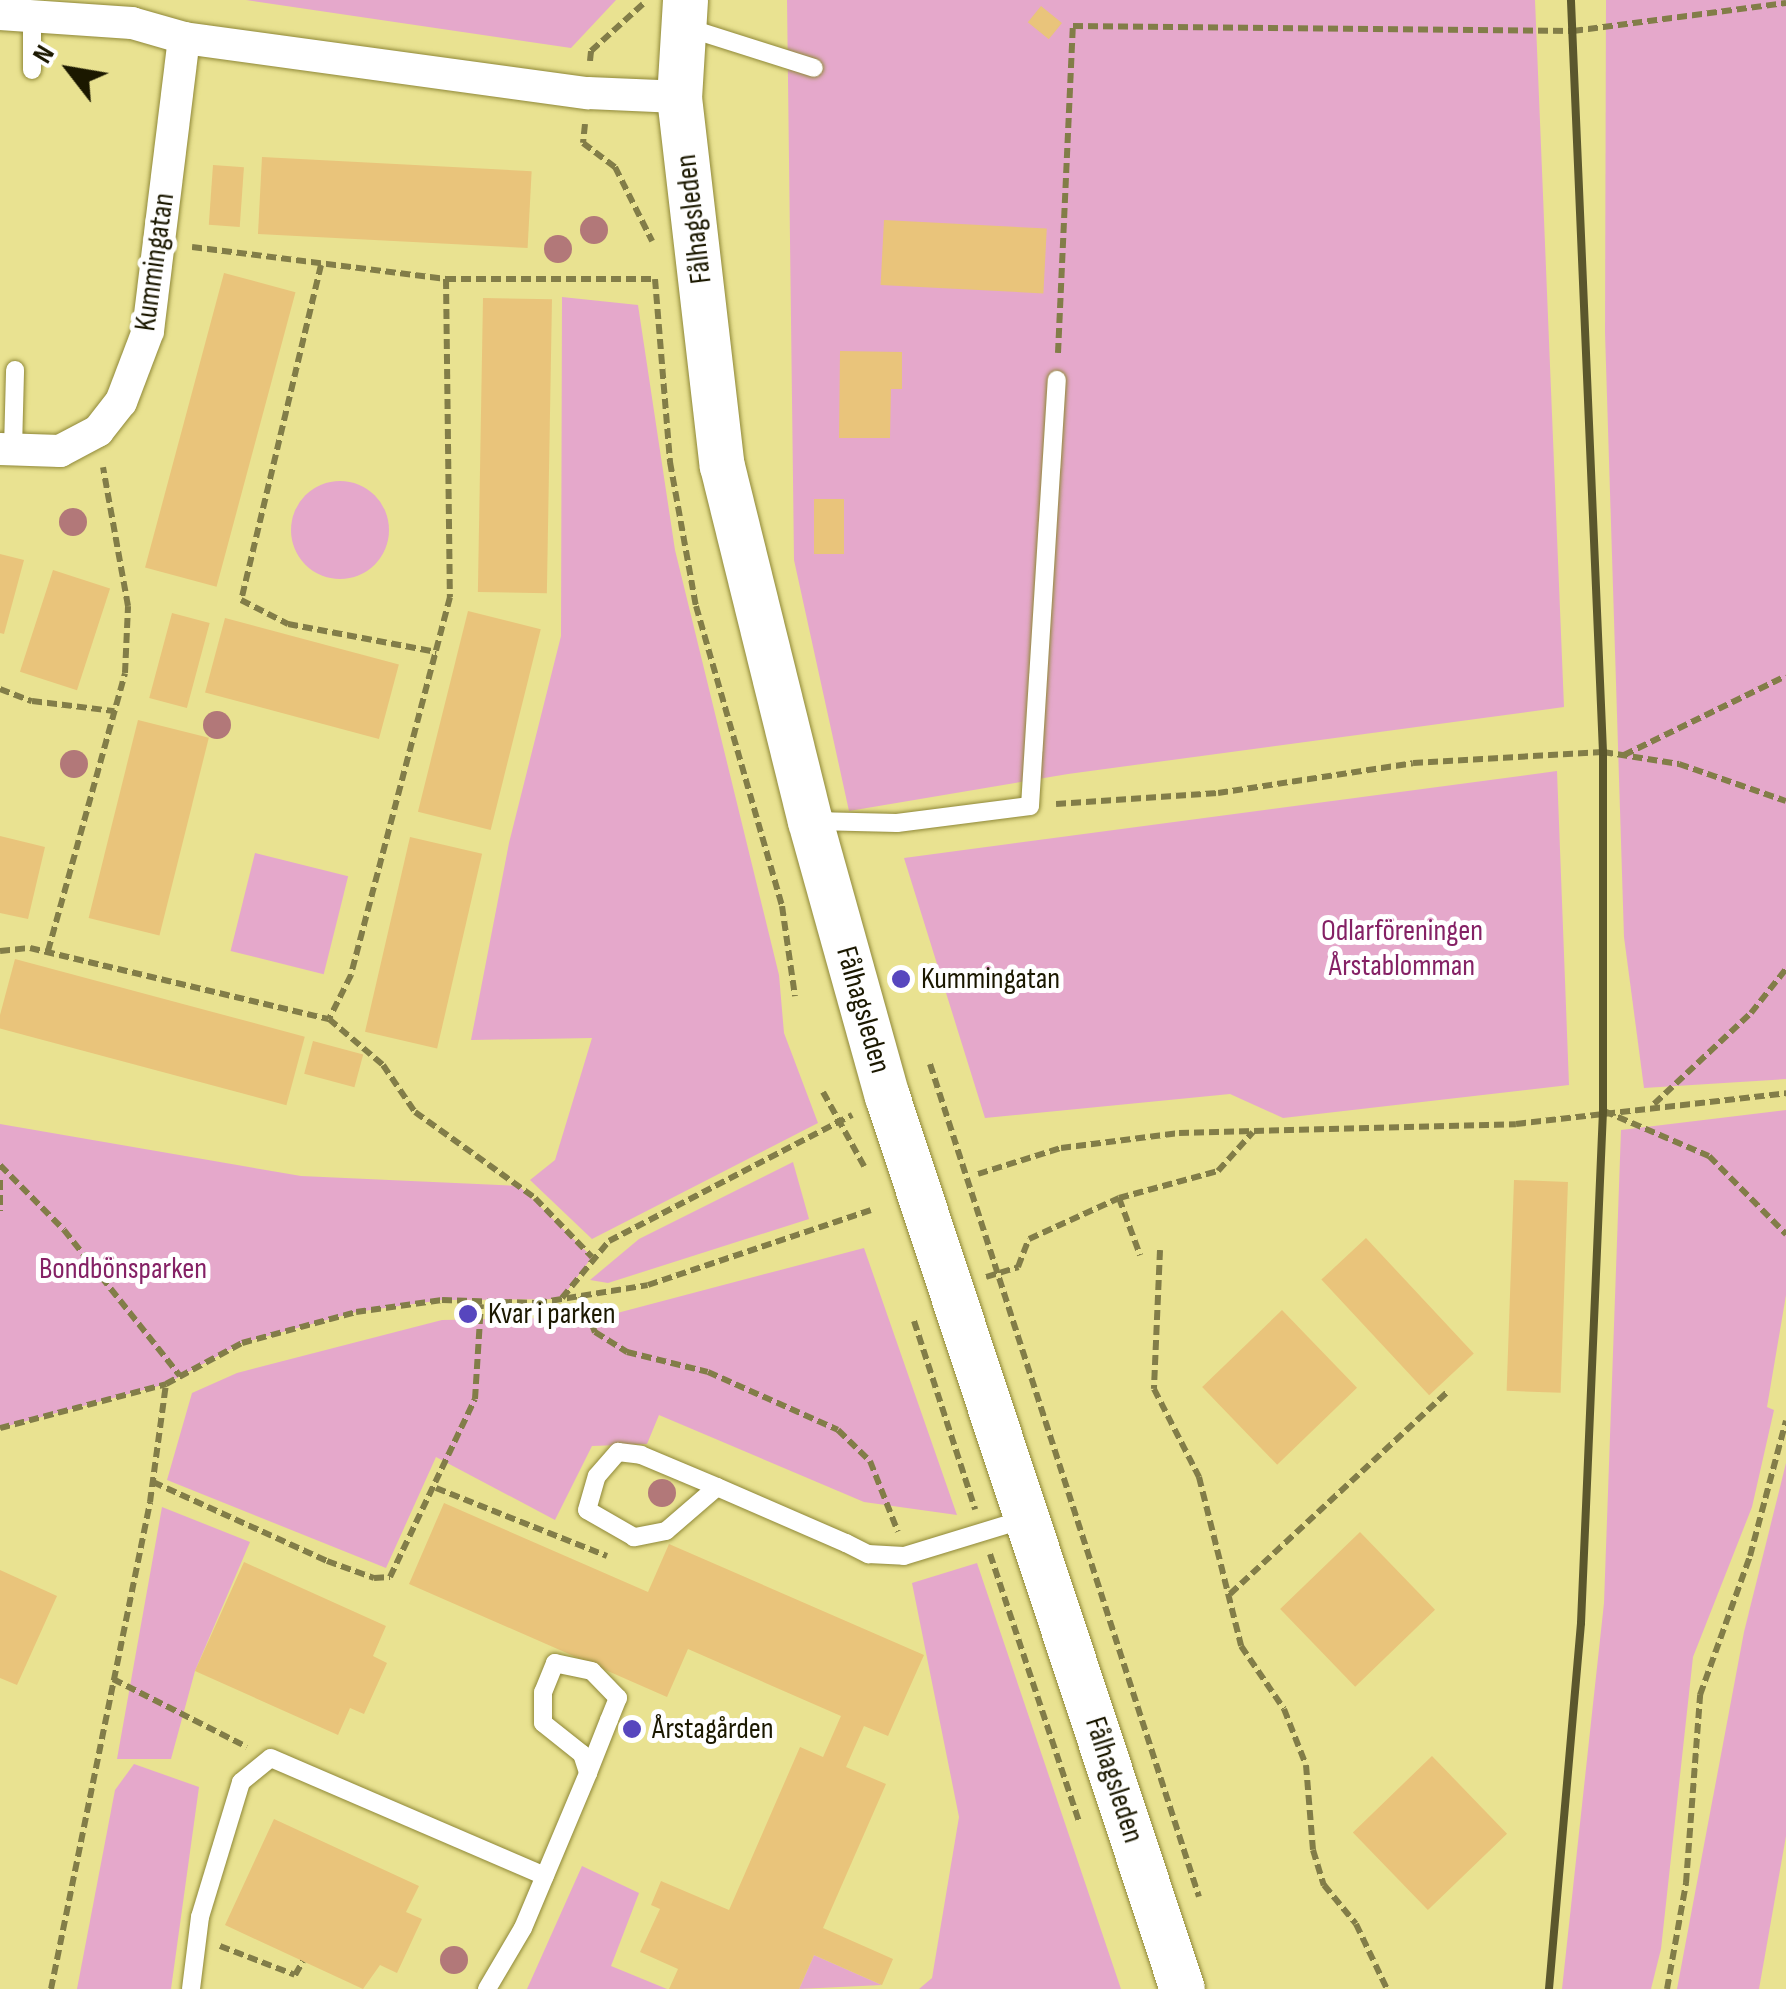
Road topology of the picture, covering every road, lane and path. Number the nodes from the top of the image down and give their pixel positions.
1 (1786, 3) edge
2 (684, 13) edge
3 (16, 15) edge
4 (184, 38) junction
5 (814, 68) dead end
6 (32, 70) dead end
7 (679, 96) junction
8 (159, 242) junction
9 (321, 265) junction
10 (446, 279) junction
11 (655, 279) dead end
12 (16, 370) dead end
13 (1057, 380) joint
14 (98, 431) junction
15 (7, 449) edge
16 (436, 652) junction
17 (1786, 676) edge
18 (0, 689) edge
19 (114, 711) junction
20 (1623, 755) junction
21 (1786, 801) edge
22 (1030, 806) junction
23 (810, 821) junction
24 (0, 951) edge
25 (47, 952) junction
26 (1786, 968) edge
27 (329, 1019) junction
28 (930, 1064) dead end
29 (1786, 1093) edge
30 (887, 1096) junction
31 (1653, 1104) junction
32 (1603, 1111) junction
33 (1254, 1131) junction
34 (0, 1164) edge
35 (978, 1174) dead end
36 (0, 1180) edge
37 (1119, 1198) junction
38 (0, 1210) edge
39 (872, 1210) dead end
40 (1786, 1234) edge
41 (1160, 1250) dead end
42 (1140, 1255) dead end
43 (592, 1258) junction
44 (1001, 1272) junction
45 (952, 1290) junction
46 (581, 1296) junction
47 (562, 1299) junction
48 (481, 1304) junction
49 (180, 1376) junction
50 (166, 1384) junction
51 (1447, 1392) dead end
52 (1786, 1421) edge
53 (0, 1428) edge
54 (153, 1482) junction
55 (436, 1488) junction
56 (718, 1488) junction
57 (1028, 1518) junction
58 (904, 1556) junction
59 (618, 1560) dead end
60 (1230, 1594) junction
61 (114, 1679) junction
62 (270, 1758) junction
63 (588, 1773) junction
64 (545, 1876) junction
65 (1204, 1914) dead end
66 (196, 1937) junction
67 (303, 1962) dead end
68 (51, 1989) edge
69 (191, 1989) edge
70 (487, 1989) edge
71 (1182, 1989) edge
72 (1388, 1989) edge
73 (1666, 1989) edge

1 - 13 path
2 - 5 lane
2 - 7 street, Fålhagsleden
3 - 4 street
3 - 6 lane
4 - 7 street
4 - 8 street, Kummingatan
7 - 23 street, Fålhagsleden
8 - 9 path
8 - 14 street, Kummingatan
9 - 10 path
9 - 16 path
10 - 11 path
10 - 16 path
12 - 15 lane
13 - 22 lane
14 - 15 street
14 - 19 path
16 - 27 path
17 - 20 path
18 - 19 path
19 - 25 path
20 - 21 path
20 - 22 path
22 - 23 lane
23 - 30 street, Fålhagsleden
24 - 25 path
25 - 27 path
26 - 31 path
27 - 43 path
28 - 44 path
29 - 31 path
30 - 43 path
30 - 45 street, Fålhagsleden
31 - 32 path
32 - 33 path
32 - 40 path
33 - 35 path
33 - 37 path
34 - 49 path
36 - 38 path
37 - 42 path
37 - 44 path
39 - 46 path
41 - 60 path
43 - 47 path
44 - 45 path
44 - 65 path
45 - 57 street, Fålhagsleden
46 - 47 path
46 - 58 path
47 - 48 path
48 - 49 path
48 - 55 path
49 - 50 path
50 - 53 path
50 - 54 path
51 - 60 path
52 - 73 path
54 - 55 path
54 - 61 path
55 - 59 path
56 - 56 lane
56 - 58 lane
57 - 58 lane
57 - 71 street, Fålhagsleden
60 - 72 path
61 - 62 path
61 - 68 path
62 - 64 lane
62 - 66 lane
63 - 63 lane
63 - 64 lane
64 - 70 lane
66 - 67 path
66 - 69 lane

